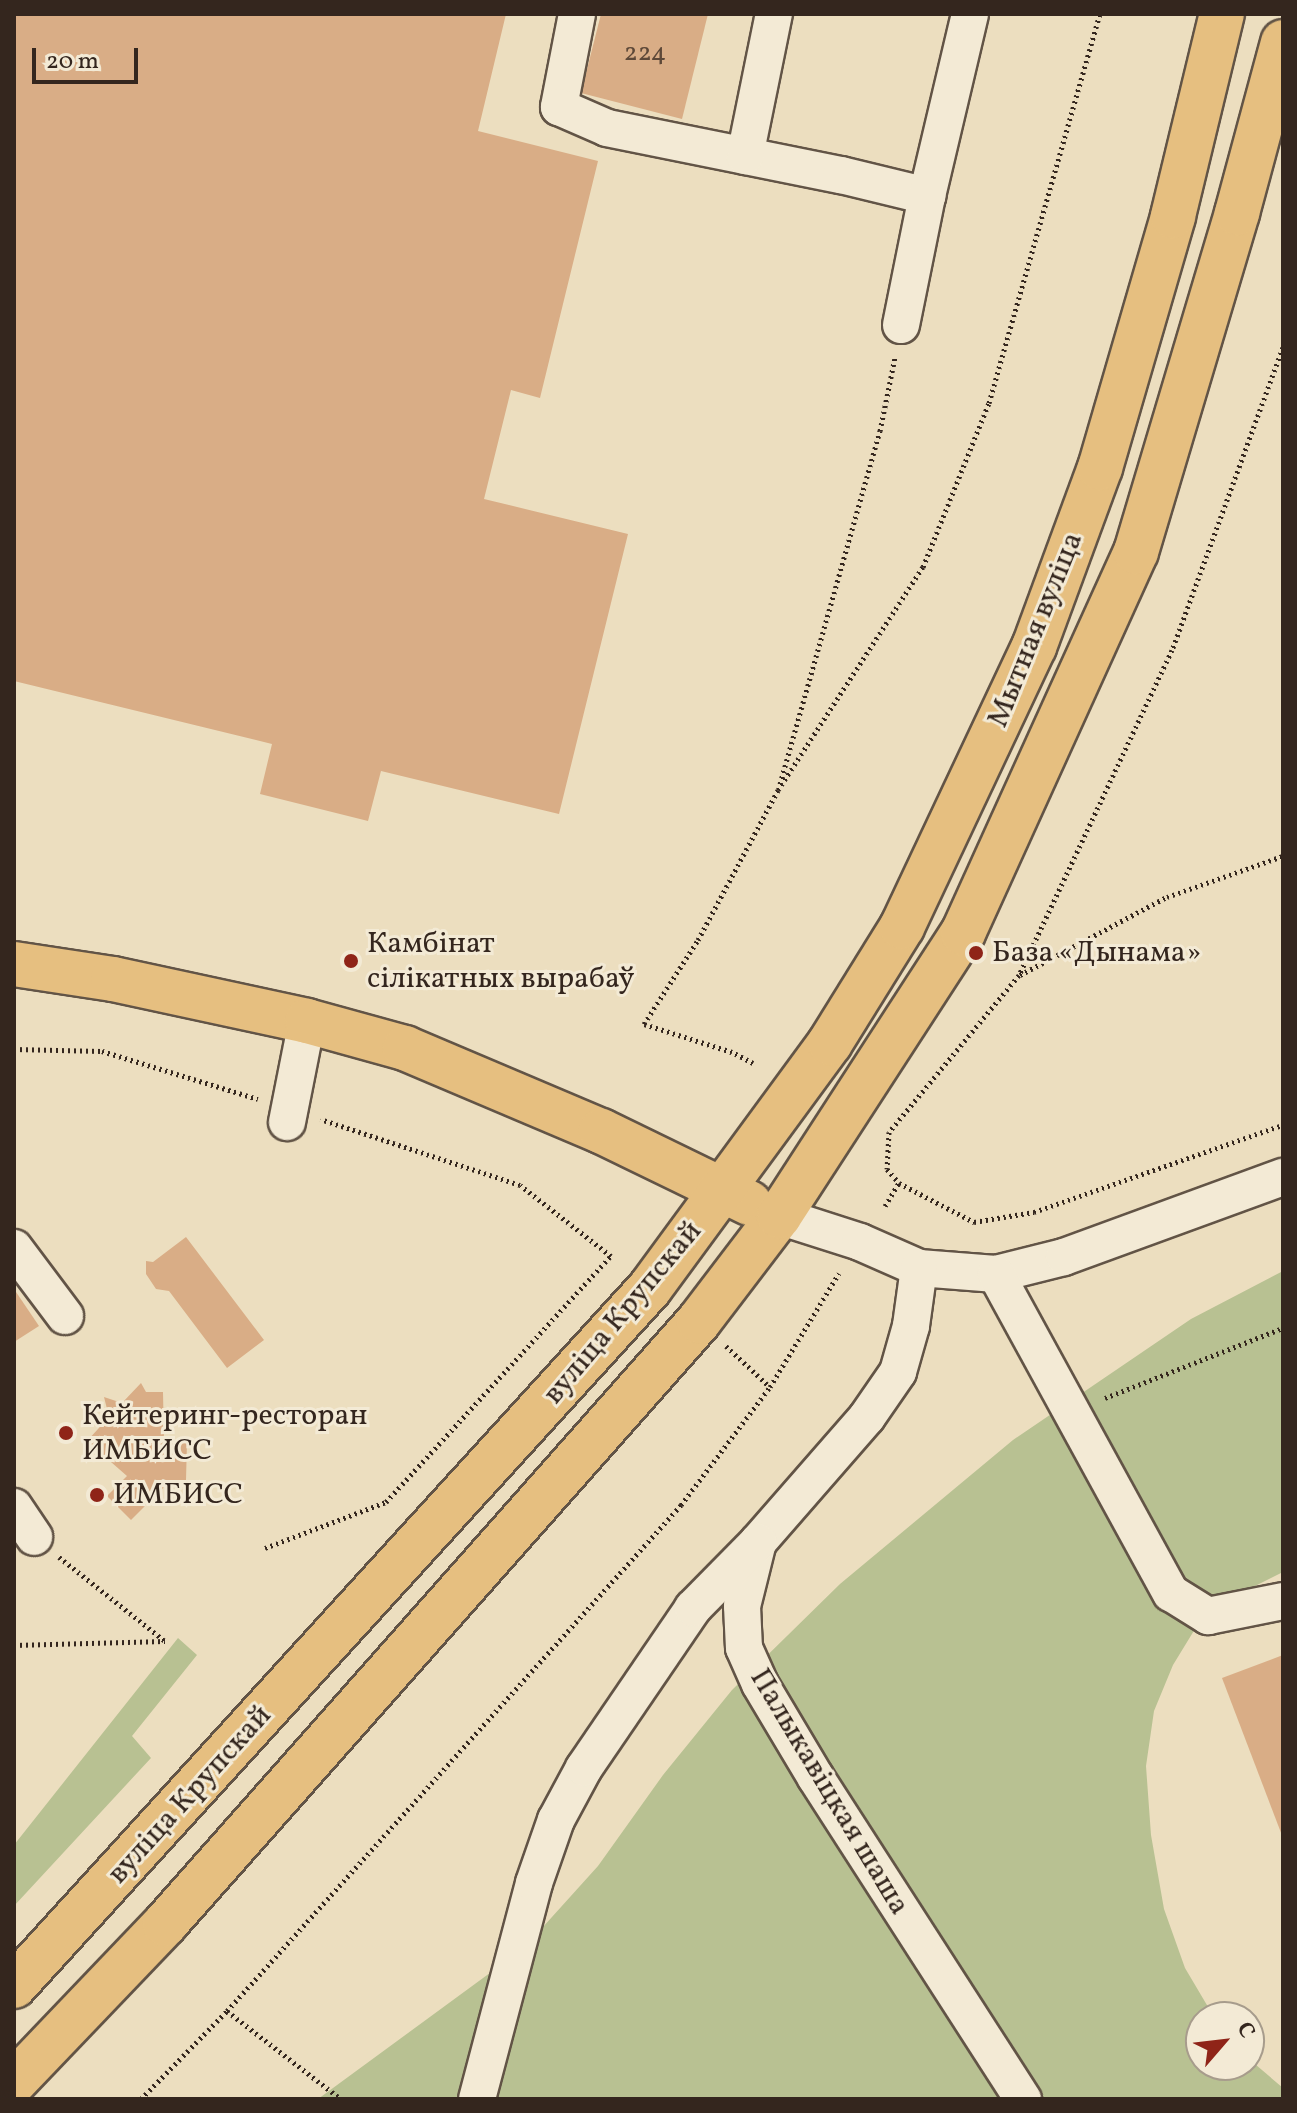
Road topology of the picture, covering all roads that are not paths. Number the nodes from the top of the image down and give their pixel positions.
1 (577, 14) edge
2 (774, 14) edge
3 (970, 14) edge
4 (1222, 14) edge
5 (1283, 42) edge
6 (745, 156) junction
7 (927, 196) junction
8 (901, 325) road end
9 (14, 964) edge
10 (307, 1021) junction
11 (287, 1122) dead end
12 (1283, 1177) edge
13 (724, 1192) junction
14 (779, 1216) junction
15 (14, 1248) edge
16 (919, 1268) junction
17 (996, 1274) junction
18 (65, 1316) dead end
19 (14, 1507) edge
20 (34, 1537) road end
21 (758, 1542) junction
22 (1283, 1601) edge
23 (14, 1986) edge
24 (14, 2082) edge
25 (477, 2099) edge
26 (1023, 2099) edge

1 - 6 street
2 - 6 street
3 - 7 street
4 - 13 main road, Мытная вуліца
5 - 14 main road, Мытная вуліца
6 - 7 street
7 - 8 street
9 - 10 main road, вуліца Крупскай
10 - 11 street
10 - 13 main road, вуліца Крупскай
12 - 17 street
13 - 14 main road
13 - 23 main road, вуліца Крупскай
14 - 16 street
14 - 24 main road, вуліца Крупскай
15 - 18 street
16 - 17 street
16 - 21 street, Палыкавіцкая шаша
17 - 22 street
19 - 20 street
21 - 25 street
21 - 26 street, Палыкавіцкая шаша

